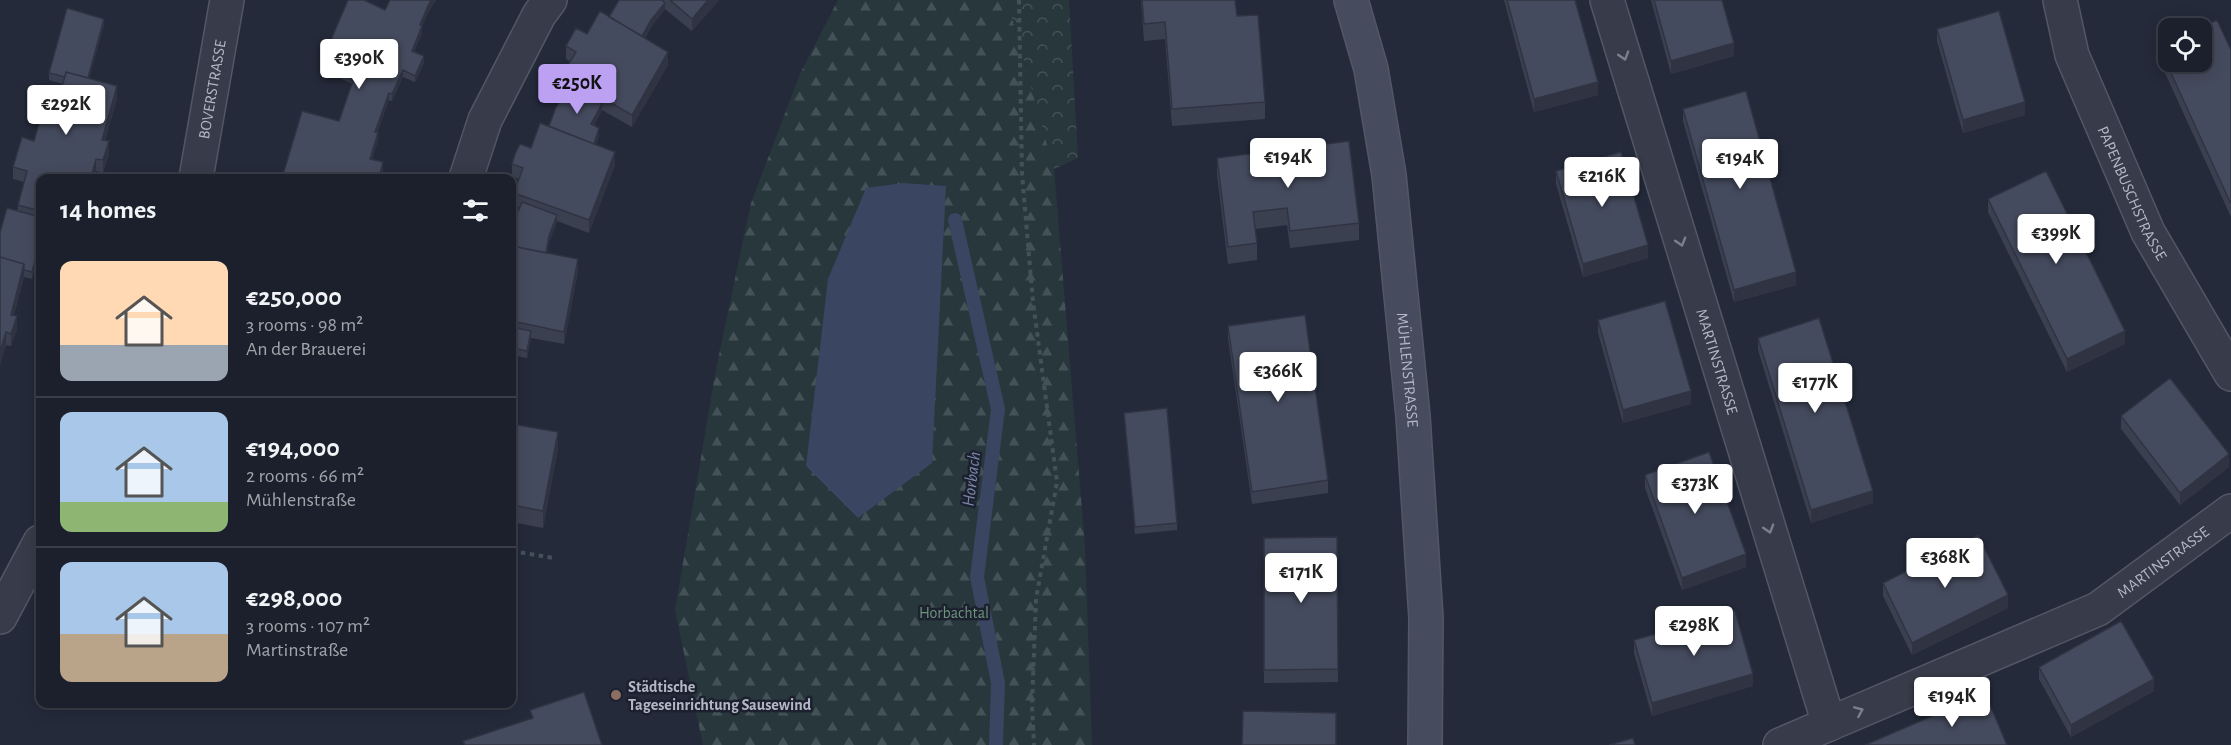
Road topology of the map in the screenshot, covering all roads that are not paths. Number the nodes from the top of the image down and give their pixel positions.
1 (227, 0) edge
2 (550, 0) edge
3 (1351, 0) edge
4 (1607, 0) edge
5 (2060, 0) edge
6 (196, 174) edge
7 (467, 174) edge
8 (2231, 374) edge
9 (2231, 511) edge
10 (36, 550) edge
11 (0, 617) edge
12 (1828, 724) junction
13 (1425, 745) edge
14 (1780, 745) edge

1 - 6 street, BOVERSTRASSE
2 - 7 street
3 - 13 street, MÜHLENSTRASSE
4 -> 12 street, MARTINSTRASSE
5 - 8 street, PAPENBUSCHSTRASSE
12 -> 9 street, MARTINSTRASSE
10 - 11 street
12 - 14 street, MARTINSTRASSE

